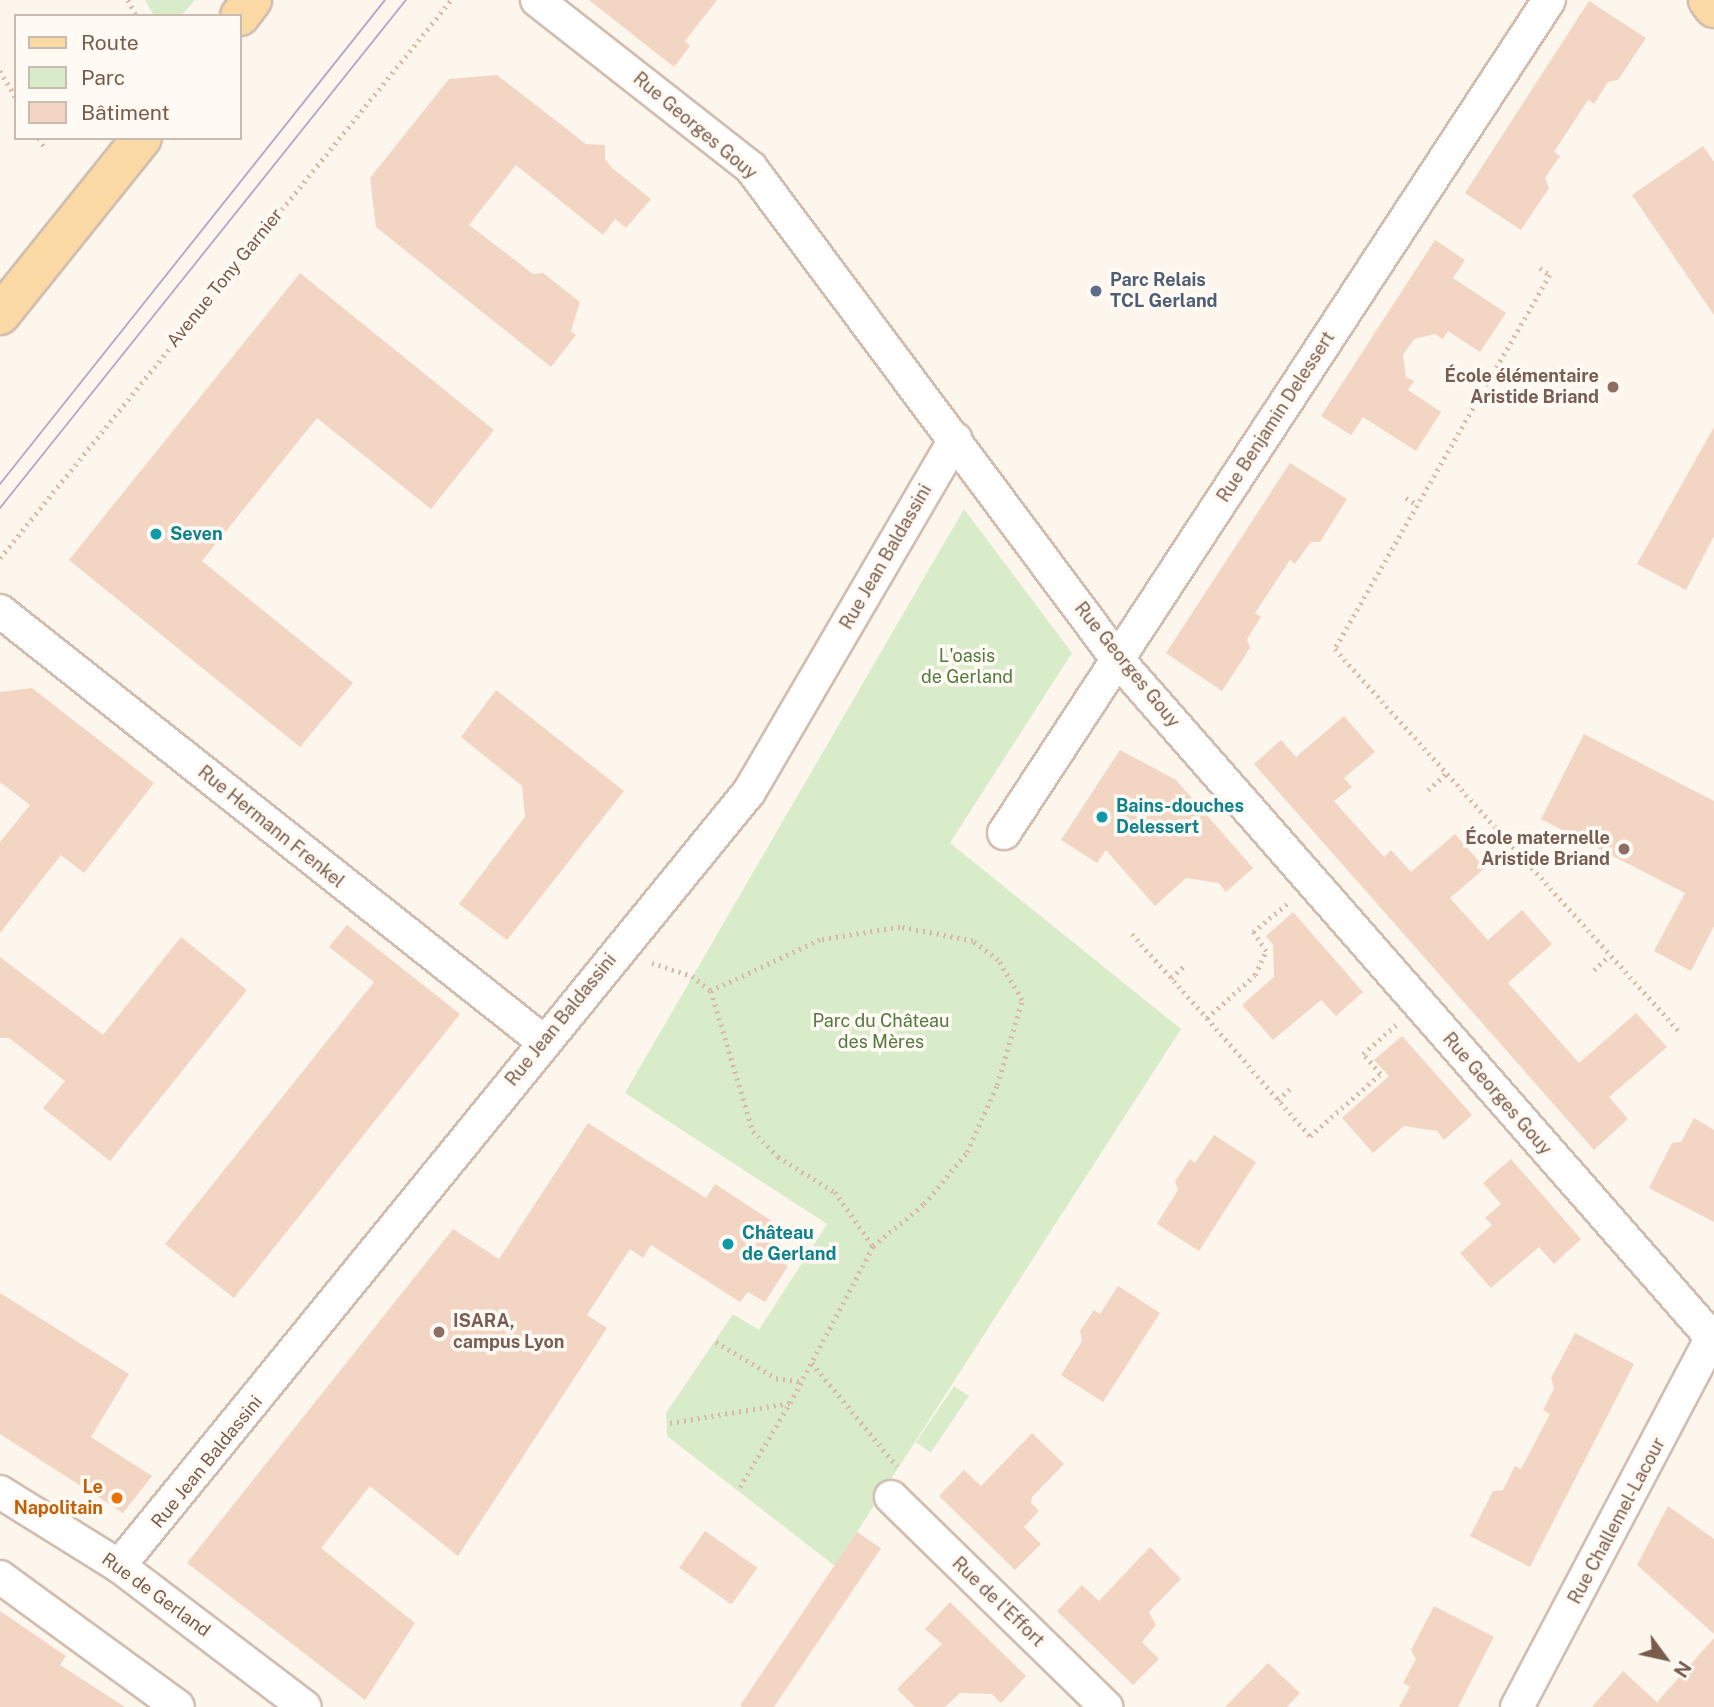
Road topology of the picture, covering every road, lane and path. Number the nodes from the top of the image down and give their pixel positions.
1 (451, 0) edge
2 (537, 0) edge
3 (1549, 0) edge
4 (1708, 0) edge
5 (1714, 8) edge
6 (0, 71) edge
7 (14, 95) edge
8 (40, 140) edge
9 (140, 140) edge
10 (45, 148) dead end
11 (1540, 268) dead end
12 (0, 315) edge
13 (955, 439) junction
14 (1406, 498) dead end
15 (1418, 505) junction
16 (0, 558) edge
17 (0, 611) edge
18 (1118, 660) junction
19 (1447, 773) junction
20 (1428, 790) dead end
21 (1004, 833) dead end
22 (1290, 901) dead end
23 (1132, 934) dead end
24 (1609, 956) junction
25 (651, 962) dead end
26 (1185, 965) dead end
27 (1594, 970) dead end
28 (1171, 978) junction
29 (711, 991) junction
30 (1207, 1018) junction
31 (1398, 1023) dead end
32 (1678, 1030) dead end
33 (543, 1041) junction
34 (1290, 1089) dead end
35 (1278, 1100) junction
36 (873, 1246) junction
37 (1713, 1337) edge
38 (716, 1342) dead end
39 (811, 1363) junction
40 (802, 1382) junction
41 (790, 1403) junction
42 (670, 1423) dead end
43 (894, 1483) joint
44 (740, 1487) dead end
45 (0, 1492) edge
46 (119, 1566) junction
47 (0, 1577) edge
48 (178, 1707) edge
49 (305, 1707) edge
50 (1106, 1707) edge
51 (1517, 1707) edge

1 - 16 path, Avenue Tony Garnier
2 - 13 street, Rue Georges Gouy
3 - 18 street, Rue Benjamin Delessert
4 - 5 main road
6 - 7 path
8 - 10 path
9 - 12 main road
11 - 15 path
13 - 18 street, Rue Georges Gouy
13 - 33 street, Rue Jean Baldassini
14 - 15 path
15 - 19 path
17 - 33 street, Rue Hermann Frenkel
18 - 21 street, Rue Benjamin Delessert
18 - 37 street, Rue Georges Gouy
19 - 20 path
19 - 24 path
22 - 30 path
23 - 28 path
24 - 27 path
24 - 32 path
25 - 29 path
26 - 28 path
28 - 30 path
29 - 36 path
29 - 36 path
30 - 35 path
31 - 35 path
33 - 46 street, Rue Jean Baldassini
34 - 35 path
36 - 39 path
37 - 51 street, Rue Challemel-Lacour
38 - 40 path
39 - 40 path
39 - 43 path
40 - 41 path
41 - 42 path
41 - 44 path
43 - 50 street, Rue de l'Effort
45 - 46 street, Rue de Gerland
46 - 49 street, Rue de Gerland
47 - 48 street

